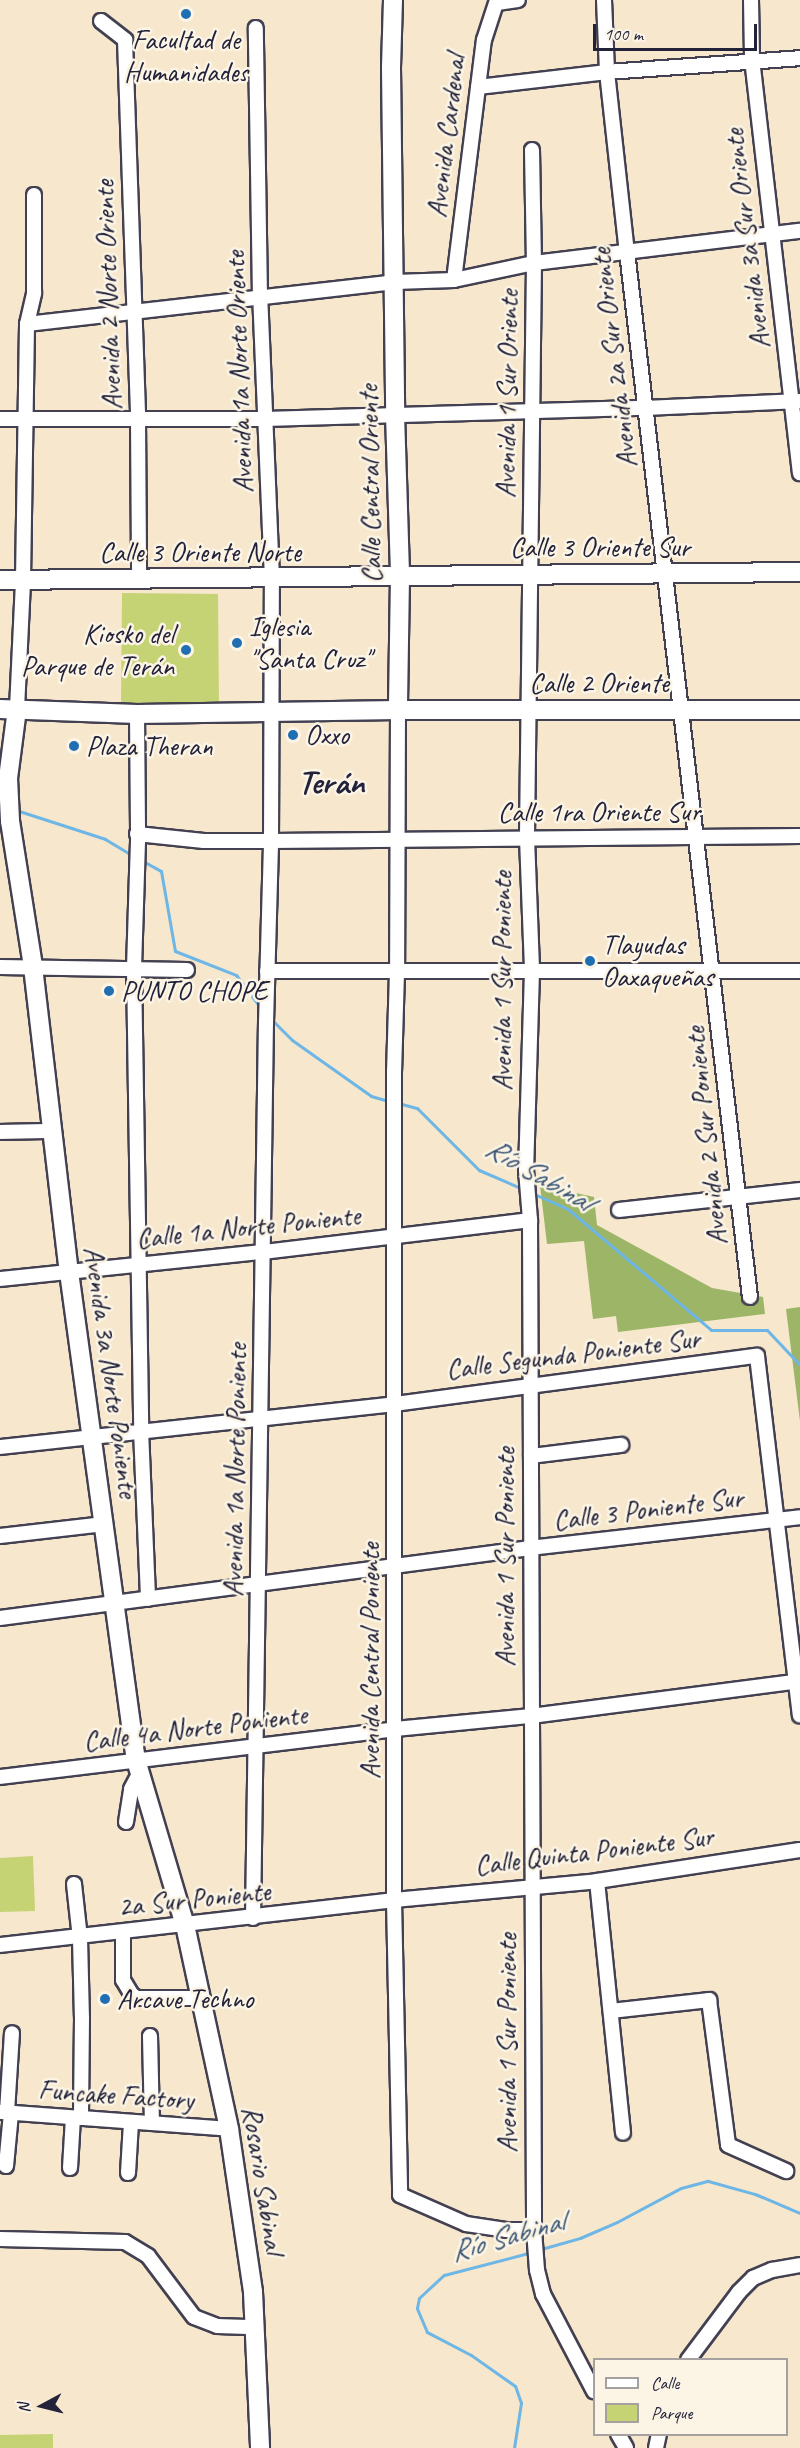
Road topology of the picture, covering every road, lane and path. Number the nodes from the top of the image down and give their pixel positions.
1 (393, 0) edge
2 (401, 0) edge
3 (518, 0) edge
4 (604, 0) edge
5 (751, 0) edge
6 (497, 2) edge
7 (101, 21) dead end
8 (256, 28) dead end
9 (800, 58) edge
10 (752, 59) junction
11 (391, 68) junction
12 (607, 72) junction
13 (477, 87) junction
14 (532, 150) dead end
15 (34, 195) dead end
16 (800, 231) edge
17 (771, 235) junction
18 (627, 252) junction
19 (534, 263) junction
20 (454, 280) junction
21 (395, 282) junction
22 (261, 297) junction
23 (134, 312) junction
24 (27, 324) junction
25 (796, 401) edge
26 (645, 408) junction
27 (532, 410) junction
28 (395, 414) junction
29 (0, 419) edge
30 (138, 419) junction
31 (265, 419) junction
32 (24, 420) junction
33 (800, 472) edge
34 (800, 572) edge
35 (531, 573) junction
36 (666, 574) junction
37 (400, 577) junction
38 (139, 578) junction
39 (272, 579) junction
40 (0, 580) edge
41 (23, 580) junction
42 (9, 709) edge
43 (398, 710) junction
44 (528, 710) junction
45 (681, 710) junction
46 (800, 710) edge
47 (137, 714) junction
48 (271, 714) junction
49 (800, 836) edge
50 (137, 837) junction
51 (694, 837) junction
52 (527, 838) junction
53 (398, 840) junction
54 (272, 841) junction
55 (0, 967) edge
56 (33, 967) junction
57 (134, 968) junction
58 (713, 969) junction
59 (188, 970) dead end
60 (267, 971) junction
61 (532, 971) junction
62 (800, 971) edge
63 (397, 972) junction
64 (394, 1071) joint
65 (52, 1131) junction
66 (0, 1132) edge
67 (800, 1190) edge
68 (738, 1198) junction
69 (619, 1210) dead end
70 (530, 1220) junction
71 (395, 1237) junction
72 (263, 1252) junction
73 (139, 1263) junction
74 (69, 1272) junction
75 (0, 1279) edge
76 (750, 1297) dead end
77 (529, 1384) junction
78 (395, 1404) junction
79 (260, 1418) junction
80 (141, 1430) junction
81 (92, 1435) junction
82 (621, 1446) dead end
83 (0, 1447) edge
84 (531, 1456) junction
85 (800, 1517) edge
86 (777, 1519) junction
87 (104, 1524) junction
88 (0, 1536) edge
89 (530, 1548) junction
90 (395, 1566) junction
91 (260, 1585) junction
92 (148, 1599) junction
93 (115, 1603) junction
94 (0, 1618) edge
95 (798, 1681) edge
96 (800, 1715) edge
97 (531, 1716) junction
98 (395, 1729) junction
99 (255, 1747) junction
100 (138, 1766) junction
101 (0, 1777) edge
102 (126, 1822) dead end
103 (800, 1850) edge
104 (597, 1881) junction
105 (74, 1884) dead end
106 (532, 1887) junction
107 (394, 1900) junction
108 (253, 1918) junction
109 (185, 1925) junction
110 (123, 1932) junction
111 (80, 1938) junction
112 (0, 1945) edge
113 (201, 1998) junction
114 (611, 2011) junction
115 (12, 2033) dead end
116 (150, 2036) dead end
117 (6, 2112) edge
118 (77, 2118) junction
119 (131, 2122) junction
120 (152, 2123) junction
121 (229, 2128) junction
122 (623, 2133) dead end
123 (6, 2166) dead end
124 (69, 2168) dead end
125 (786, 2171) dead end
126 (128, 2173) dead end
127 (534, 2233) junction
128 (0, 2239) edge
129 (800, 2265) edge
130 (255, 2327) junction
131 (690, 2358) edge
132 (593, 2389) edge
133 (260, 2448) edge

1 - 11 main road
2 - 11 main road
3 - 6 street
4 - 12 street, Avenida 2a Sur Oriente
5 - 10 street, Avenida 3a Sur Oriente
6 - 13 street, Avenida Cardenal
7 - 23 street, Avenida 2 Norte Oriente
8 - 22 street, Avenida 1a Norte Oriente
9 - 10 street
10 - 12 street
10 - 17 street, Avenida 3a Sur Oriente
11 - 21 main road, Calle Central Oriente
12 - 13 street
12 - 18 street, Avenida 2a Sur Oriente
13 - 20 street, Avenida Cardenal
14 - 19 street, Avenida 1 Sur Oriente
15 - 24 street
16 - 17 street
17 - 18 street
17 - 25 street, Avenida 3a Sur Oriente
18 - 19 street
18 - 26 street, Avenida 2a Sur Oriente
19 - 20 street
19 - 27 street, Avenida 1 Sur Oriente
20 - 21 street
21 - 22 street
21 - 28 main road, Calle Central Oriente
22 - 23 street
22 - 31 street, Avenida 1a Norte Oriente
23 - 24 street
23 - 30 street, Avenida 2 Norte Oriente
24 - 32 street
25 - 26 street
25 - 33 street, Avenida 3a Sur Oriente
26 - 27 street
26 - 36 street, Avenida 2a Sur Oriente
27 - 28 street
27 - 35 street, Avenida 1 Sur Oriente
28 - 31 street
28 - 37 main road, Calle Central Oriente
29 - 32 street
30 - 31 street
30 - 32 street
30 - 38 street, Avenida 2 Norte Oriente
31 - 39 street, Avenida 1a Norte Oriente
32 - 41 street
34 - 36 main road, Calle 3 Oriente Sur
35 - 36 main road, Calle 3 Oriente Sur
35 - 37 main road, Calle 3 Oriente Sur
35 - 44 street, Avenida 1 Sur Oriente
36 - 45 street, Avenida 2a Sur Oriente
37 - 39 main road, Calle 3 Oriente Norte
37 - 43 main road, Calle Central Oriente
38 - 39 main road, Calle 3 Oriente Norte
38 - 41 main road, Calle 3 Oriente Norte
39 - 48 street, Avenida 1a Norte Oriente
40 - 41 main road, Calle 3 Oriente Norte
41 - 42 street
42 - 47 main road, Calle 2 Oriente
42 - 56 main road, Avenida 3a Norte Poniente
43 - 44 main road, Calle 2 Oriente
43 - 48 main road, Calle 2 Oriente
43 - 53 street, Calle Central Oriente
44 - 45 main road, Calle 2 Oriente
44 - 52 street, Avenida 1 Sur Poniente
45 - 46 main road, Calle 2 Oriente
45 - 51 street, Avenida 2a Sur Oriente
47 - 48 main road, Calle 2 Oriente
47 - 50 street
48 - 54 street
49 - 51 street, Calle 1ra Oriente Sur
50 - 54 street, Calle 1ra Oriente Sur
50 - 57 street
51 - 52 street, Calle 1ra Oriente Sur
51 - 58 street, Avenida 2 Sur Poniente
52 - 53 street, Calle 1ra Oriente Sur
52 - 61 street, Avenida 1 Sur Poniente
53 - 54 street, Calle 1ra Oriente Sur
53 - 63 street, Calle Central Oriente
54 - 60 street
55 - 56 street
56 - 57 street
56 - 65 main road, Avenida 3a Norte Poniente
57 - 59 street
57 - 73 street
58 - 61 street
58 - 62 street
58 - 68 street, Avenida 2 Sur Poniente
60 - 63 street
60 - 72 street, Avenida 1a Norte Poniente
61 - 63 street
61 - 70 street, Avenida 1 Sur Poniente
63 - 64 street, Calle Central Oriente
64 - 71 street, Avenida Central Poniente
65 - 66 street
65 - 74 main road, Avenida 3a Norte Poniente
67 - 68 street
68 - 69 street
68 - 76 street, Avenida 2 Sur Poniente
70 - 71 street, Calle 1a Norte Poniente
70 - 77 street, Avenida 1 Sur Poniente
71 - 72 street, Calle 1a Norte Poniente
71 - 78 street, Avenida Central Poniente
72 - 73 street, Calle 1a Norte Poniente
72 - 79 street, Avenida 1a Norte Poniente
73 - 74 street, Calle 1a Norte Poniente
73 - 80 street
74 - 75 street, Calle 1a Norte Poniente
74 - 81 main road, Avenida 3a Norte Poniente
77 - 78 street, Calle Segunda Poniente Sur
77 - 84 street, Avenida 1 Sur Poniente
77 - 86 street, Calle Segunda Poniente Sur
78 - 79 street, Calle Segunda Poniente Sur
78 - 90 street, Avenida Central Poniente
79 - 80 street, Calle Segunda Poniente Sur
79 - 91 street, Avenida 1a Norte Poniente
80 - 81 street, Calle Segunda Poniente Sur
80 - 92 street
81 - 83 street, Calle Segunda Poniente Sur
81 - 87 main road, Avenida 3a Norte Poniente
82 - 84 street
84 - 89 street, Avenida 1 Sur Poniente
85 - 86 street, Calle 3 Poniente Sur
86 - 89 street, Calle 3 Poniente Sur
86 - 95 street
87 - 88 street
87 - 93 main road, Avenida 3a Norte Poniente
89 - 90 street, Calle 3 Poniente Sur
89 - 97 street, Avenida 1 Sur Poniente
90 - 91 street, Calle 3 Poniente Sur
90 - 98 street, Avenida Central Poniente
91 - 92 street, Calle 3 Poniente Sur
91 - 99 street, Avenida 1a Norte Poniente
92 - 93 street, Calle 3 Poniente Sur
93 - 94 street, Calle 3 Poniente Sur
93 - 100 main road, Avenida 3a Norte Poniente
95 - 96 street
95 - 97 street, Calle 4a Norte Poniente
97 - 98 street, Calle 4a Norte Poniente
97 - 106 street, Avenida 1 Sur Poniente
98 - 99 street, Calle 4a Norte Poniente
98 - 107 street, Avenida Central Poniente
99 - 100 street, Calle 4a Norte Poniente
99 - 108 street, Avenida 1a Norte Poniente
100 - 101 street, Calle 4a Norte Poniente
100 - 102 street
100 - 109 main road, Avenida 3a Norte Poniente
103 - 104 street, Calle Quinta Poniente Sur
104 - 106 street, Calle Quinta Poniente Sur
104 - 114 street
105 - 111 street
106 - 107 street, Calle Quinta Poniente Sur
106 - 127 street, Avenida 1 Sur Poniente
107 - 108 street, 2a Sur Poniente
107 - 127 street, Avenida Central Poniente
108 - 109 street, 2a Sur Poniente
109 - 110 street, 2a Sur Poniente
109 - 113 main road, Rosario Sabinal
110 - 111 street, 2a Sur Poniente
110 - 113 street
111 - 112 street, 2a Sur Poniente
111 - 118 street
113 - 121 main road, Rosario Sabinal
114 - 122 street
114 - 125 street
115 - 117 street
116 - 120 street
117 - 118 street, Funcake Factory
117 - 123 street
118 - 119 street, Funcake Factory
118 - 124 street
119 - 120 street, Funcake Factory
119 - 126 street
120 - 121 street, Funcake Factory
121 - 130 main road, Rosario Sabinal
127 - 132 street, Avenida 1 Sur Poniente
128 - 130 street
129 - 131 street
130 - 133 main road, Rosario Sabinal

